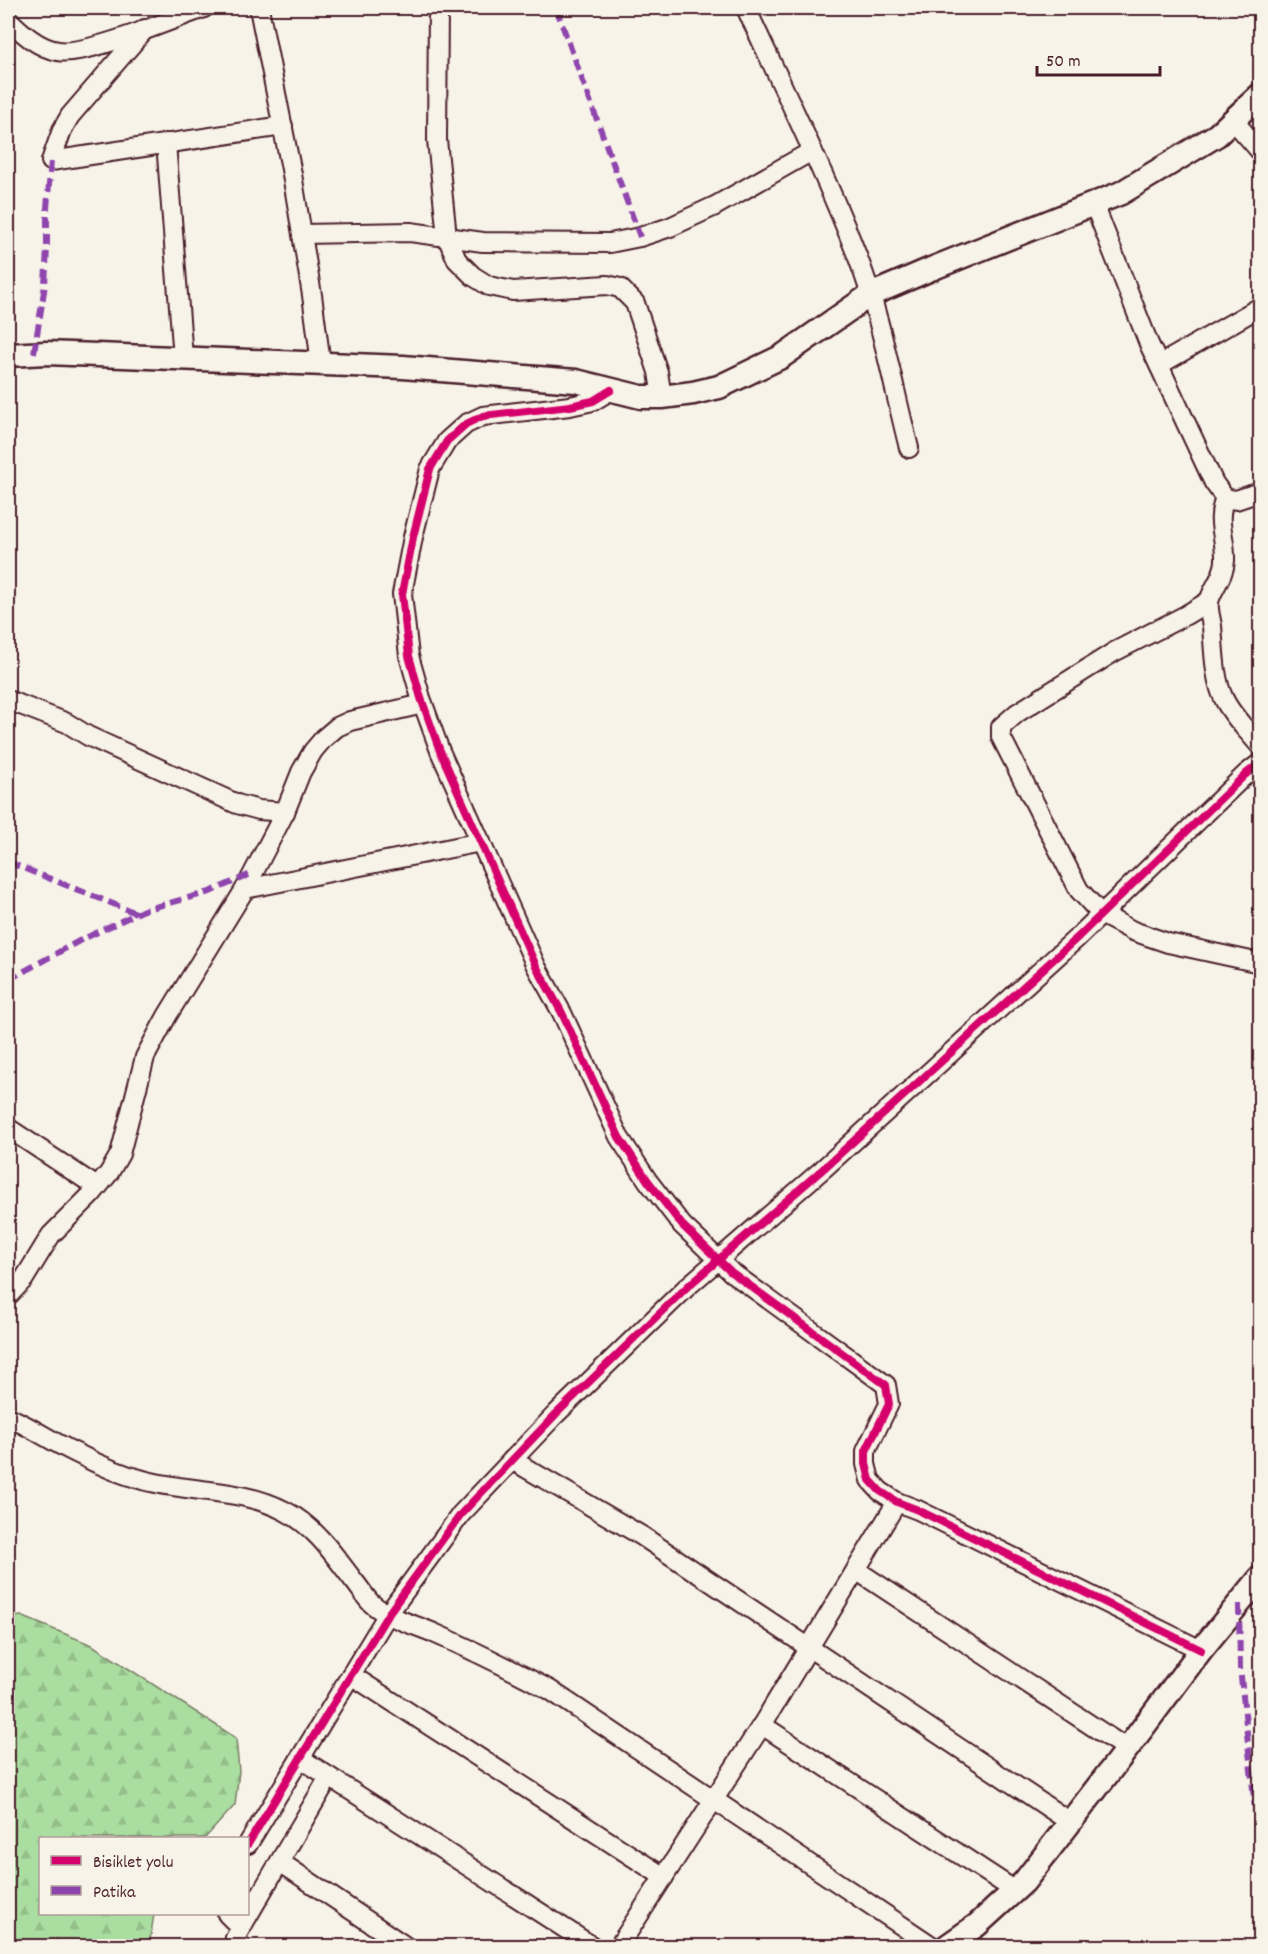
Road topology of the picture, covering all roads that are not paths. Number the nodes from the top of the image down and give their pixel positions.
1 (204, 8) edge
2 (259, 8) edge
3 (438, 8) edge
4 (746, 8) edge
5 (8, 19) edge
6 (145, 28) junction
7 (1260, 95) edge
8 (1233, 120) junction
9 (283, 126) junction
10 (166, 144) junction
11 (812, 151) junction
12 (1260, 151) edge
13 (1094, 204) junction
14 (302, 234) junction
15 (447, 237) junction
16 (870, 295) junction
17 (1260, 307) edge
18 (8, 355) edge
19 (183, 358) junction
20 (321, 364) junction
21 (1159, 365) junction
22 (611, 390) junction
23 (662, 397) junction
24 (909, 448) dead end
25 (1260, 492) edge
26 (1225, 498) junction
27 (1209, 602) junction
28 (8, 700) edge
29 (423, 704) junction
30 (1260, 746) edge
31 (1260, 763) edge
32 (285, 812) junction
33 (481, 842) junction
34 (244, 889) junction
35 (1101, 914) junction
36 (1260, 963) edge
37 (8, 1128) edge
38 (98, 1187) junction
39 (719, 1261) junction
40 (8, 1296) edge
41 (8, 1417) edge
42 (512, 1460) junction
43 (897, 1502) junction
44 (856, 1570) junction
45 (1260, 1578) edge
46 (388, 1614) junction
47 (808, 1648) junction
48 (1201, 1650) junction
49 (351, 1675) junction
50 (762, 1725) junction
51 (1127, 1749) junction
52 (300, 1758) junction
53 (329, 1777) junction
54 (714, 1800) junction
55 (1070, 1822) junction
56 (249, 1842) edge
57 (280, 1862) junction
58 (664, 1877) junction
59 (1014, 1890) junction
60 (229, 1915) edge
61 (249, 1915) edge
62 (249, 1915) edge
63 (243, 1925) junction
64 (241, 1947) edge
65 (405, 1947) edge
66 (592, 1947) edge
67 (619, 1947) edge
68 (932, 1947) edge
69 (947, 1947) edge

1 - 6 street
2 - 9 street
3 - 15 street
4 - 11 street
5 - 6 street
6 - 10 street
7 - 8 street
8 - 12 street
8 - 13 street
9 - 10 street
9 - 14 street
10 - 19 street
11 - 15 street
11 - 16 street
13 - 16 street
13 - 21 street
14 - 15 street
14 - 20 street
15 - 23 street
16 - 23 street
16 - 24 street
17 - 21 street
18 - 19 street
19 - 20 street
20 - 22 street
21 - 26 street
22 - 23 street
22 - 29 street
25 - 26 street
26 - 27 street
27 - 30 street
27 - 35 street
28 - 32 street
29 - 32 street
29 - 33 street
31 - 35 street
32 - 34 street
33 - 34 street
33 - 39 street
34 - 38 street
35 - 36 street
35 - 39 street
37 - 38 street
38 - 40 street
39 - 42 street
39 - 43 street
41 - 46 street
42 - 46 street
42 - 47 street
43 - 44 street
43 - 48 street
44 - 47 street
44 - 51 street
45 - 48 street
46 - 49 street
46 - 54 street
47 - 50 street
47 - 55 street
48 - 51 street
49 - 52 street
49 - 58 street
50 - 54 street
50 - 59 street
51 - 55 street
52 - 53 street
52 - 56 street
53 - 57 street
53 - 66 street
54 - 58 street
54 - 68 street
55 - 59 street
57 - 62 street
57 - 65 street
58 - 67 street
59 - 69 street
60 - 63 street
61 - 63 street
63 - 64 street

